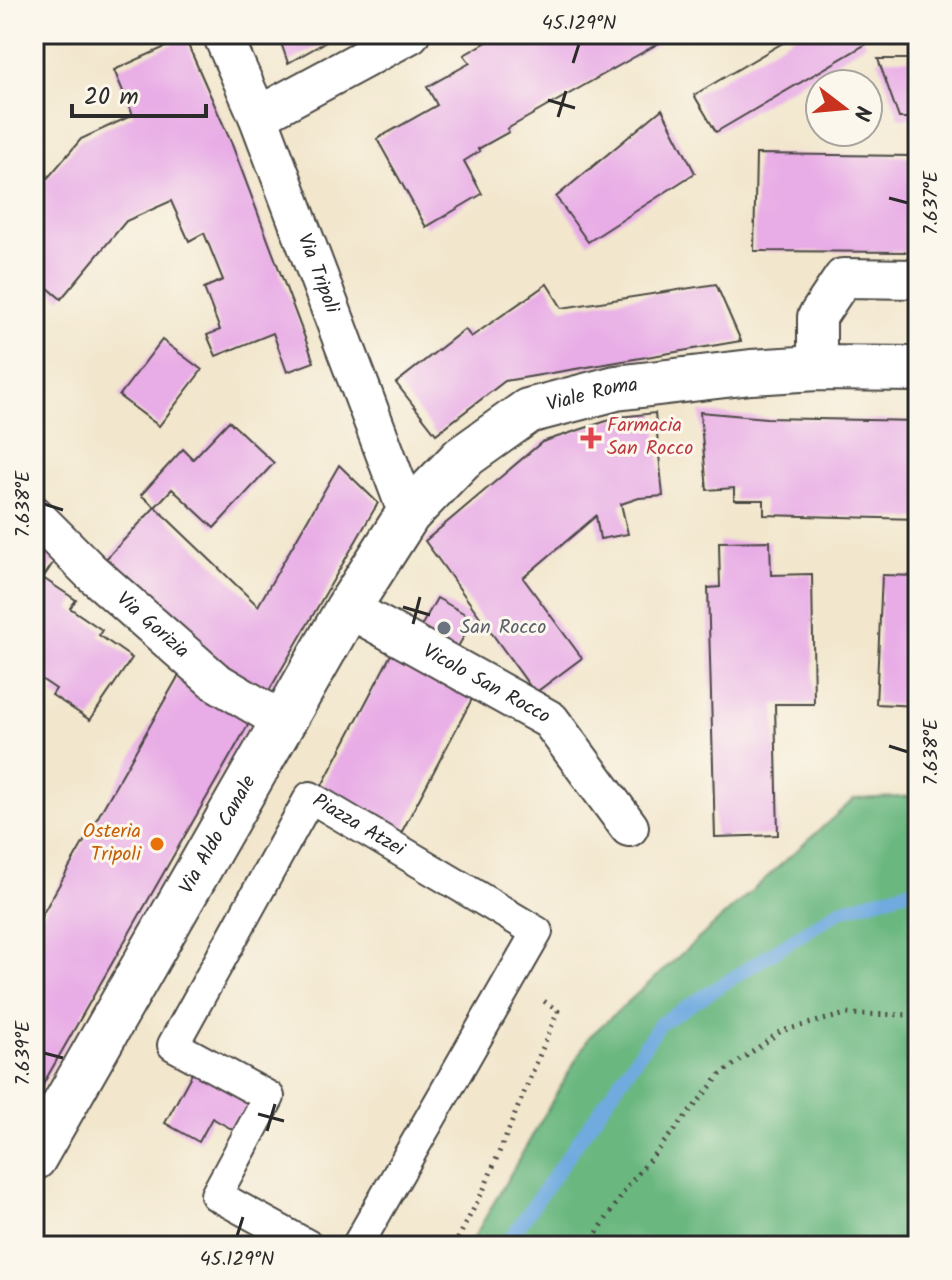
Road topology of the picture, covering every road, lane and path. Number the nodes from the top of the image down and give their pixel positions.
1 (222, 34) edge
2 (410, 34) edge
3 (258, 116) junction
4 (918, 279) edge
5 (817, 368) junction
6 (918, 369) edge
7 (408, 514) junction
8 (34, 515) edge
9 (348, 608) junction
10 (282, 721) junction
11 (629, 827) dead end
12 (511, 978) junction
13 (918, 1015) edge
14 (34, 1158) edge
15 (309, 1246) edge
16 (357, 1246) edge
17 (454, 1246) edge
18 (588, 1246) edge

1 - 3 street, Via Tripoli
2 - 3 street
3 - 7 street, Via Tripoli
4 - 5 street
5 - 6 street, Viale Roma
5 - 7 street, Viale Roma
7 - 9 street, Via Aldo Canale
8 - 10 street, Via Gorizia
9 - 10 street, Via Aldo Canale
9 - 11 street, Vicolo San Rocco
10 - 14 street, Via Aldo Canale
12 - 15 street, Piazza Atzei
12 - 16 street, Piazza Atzei
12 - 17 path
13 - 18 path

